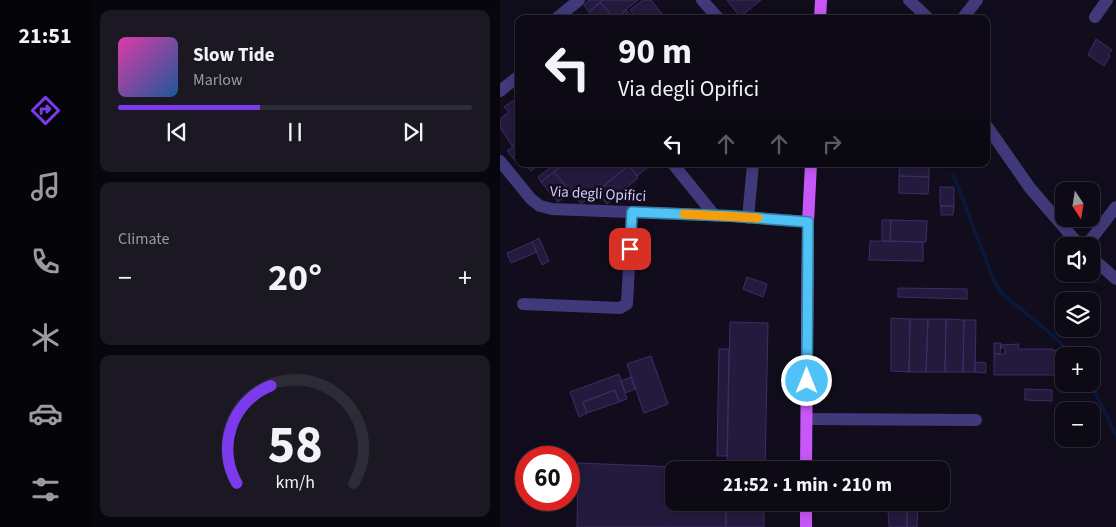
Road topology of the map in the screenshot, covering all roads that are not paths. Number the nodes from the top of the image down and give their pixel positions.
1 (579, 0) edge
2 (702, 0) edge
3 (821, 0) edge
4 (909, 0) edge
5 (977, 0) edge
6 (1107, 0) edge
7 (561, 15) edge
8 (715, 15) edge
9 (820, 15) edge
10 (926, 15) edge
11 (965, 15) edge
12 (1095, 17) dead end
13 (515, 79) edge
14 (500, 91) edge
15 (990, 131) edge
16 (500, 161) edge
17 (675, 167) edge
18 (753, 167) edge
19 (811, 167) edge
20 (1116, 207) edge
21 (632, 212) junction
22 (716, 216) junction
23 (748, 218) junction
24 (808, 222) junction
25 (1072, 237) edge
26 (1093, 237) edge
27 (1100, 265) edge
28 (1116, 279) edge
29 (523, 304) dead end
30 (807, 419) junction
31 (976, 420) dead end
32 (806, 461) edge
33 (806, 511) edge
34 (806, 527) edge

1 - 7 street
2 - 8 street
3 - 9 main road
4 - 10 street
5 - 11 street
6 - 12 street
13 - 14 street
15 - 25 street
16 - 21 street, Via degli Opifici
17 - 22 street
18 - 23 street
19 - 24 main road
20 - 26 street
21 - 22 street, Via degli Opifici
21 - 29 street
22 - 23 street, Via degli Opifici
23 - 24 street, Via degli Opifici
24 - 30 main road
27 - 28 street
30 - 31 street
30 - 32 main road
33 - 34 main road

